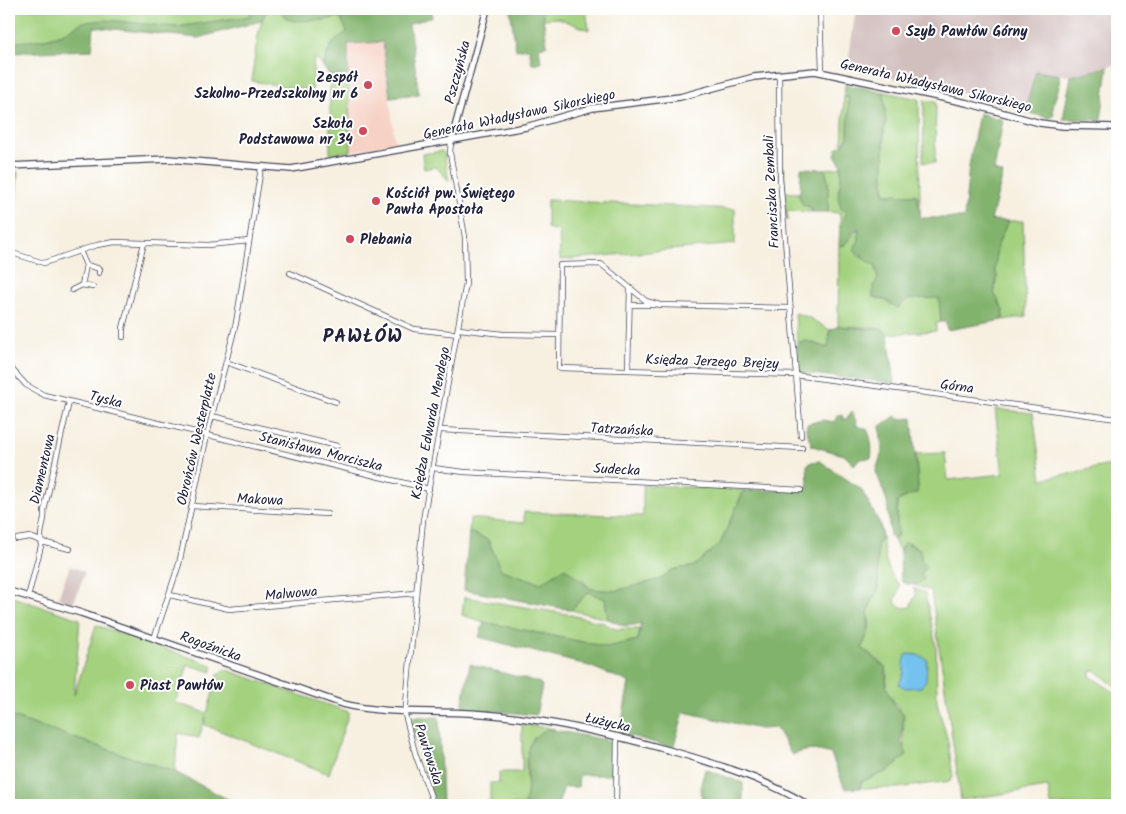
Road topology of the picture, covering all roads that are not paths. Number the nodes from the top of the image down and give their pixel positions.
1 (487, 9) edge
2 (820, 9) edge
3 (822, 71) junction
4 (779, 74) junction
5 (1117, 127) edge
6 (451, 142) junction
7 (9, 166) edge
8 (261, 168) junction
9 (249, 241) junction
10 (144, 243) junction
11 (80, 251) junction
12 (9, 252) edge
13 (86, 265) junction
14 (99, 273) dead end
15 (290, 273) dead end
16 (82, 285) junction
17 (93, 287) dead end
18 (630, 289) junction
19 (72, 290) dead end
20 (630, 304) junction
21 (660, 305) junction
22 (790, 308) junction
23 (458, 331) junction
24 (559, 335) junction
25 (123, 337) dead end
26 (226, 362) junction
27 (9, 366) edge
28 (628, 369) junction
29 (795, 375) junction
30 (69, 402) junction
31 (336, 402) dead end
32 (212, 416) junction
33 (1117, 419) edge
34 (440, 430) junction
35 (207, 435) junction
36 (801, 436) dead end
37 (337, 446) dead end
38 (802, 448) dead end
39 (433, 468) junction
40 (429, 489) junction
41 (801, 490) dead end
42 (192, 506) junction
43 (327, 514) dead end
44 (18, 539) dead end
45 (42, 541) junction
46 (70, 549) dead end
47 (9, 591) edge
48 (416, 593) junction
49 (170, 595) junction
50 (28, 596) junction
51 (154, 639) junction
52 (407, 710) junction
53 (618, 736) junction
54 (434, 805) edge
55 (616, 805) edge
56 (808, 805) edge

1 - 6 street, Pszczyńska
2 - 3 street
3 - 4 street, Generała Władysława Sikorskiego
3 - 5 street, Generała Władysława Sikorskiego
4 - 6 street, Generała Władysława Sikorskiego
4 - 22 street, Franciszka Zembali
6 - 8 street, Generała Władysława Sikorskiego
6 - 23 street, Księdza Edwarda Mendego
7 - 8 street, Generała Władysława Sikorskiego
8 - 9 street, Obrońców Westerplatte
9 - 10 street
9 - 26 street, Obrońców Westerplatte
10 - 11 street
10 - 25 street
11 - 12 street
11 - 13 street
13 - 14 street
13 - 16 street
15 - 23 street
16 - 17 street
16 - 19 street
18 - 20 street, Księdza Jerzego Brejzy
18 - 21 street
18 - 24 street, Księdza Jerzego Brejzy
20 - 21 street
20 - 28 street, Księdza Jerzego Brejzy
21 - 22 street
22 - 29 street, Franciszka Zembali
23 - 24 street
23 - 34 street, Księdza Edwarda Mendego
24 - 28 street, Księdza Jerzego Brejzy
26 - 31 street
26 - 32 street, Obrońców Westerplatte
27 - 30 street, Tyska
28 - 29 street, Księdza Jerzego Brejzy
29 - 33 street, Górna
29 - 36 street, Franciszka Zembali
30 - 35 street, Tyska
30 - 45 street, Diamentowa
32 - 35 street, Obrońców Westerplatte
32 - 37 street
34 - 38 street, Tatrzańska
34 - 39 street, Księdza Edwarda Mendego
35 - 40 street, Stanisława Morciszka
35 - 42 street, Obrońców Westerplatte
39 - 40 street, Księdza Edwarda Mendego
39 - 41 street, Sudecka
40 - 48 street, Księdza Edwarda Mendego
42 - 43 street, Makowa
42 - 49 street, Obrońców Westerplatte
44 - 45 street
45 - 46 street
45 - 50 street, Diamentowa
47 - 50 street, Rogoźnicka
48 - 49 street, Malwowa
48 - 52 street, Księdza Edwarda Mendego
49 - 51 street, Obrońców Westerplatte
50 - 51 street, Rogoźnicka
51 - 52 street, Rogoźnicka
52 - 53 street, Łużycka
52 - 54 street, Pawłowska
53 - 55 street
53 - 56 street, Łużycka

